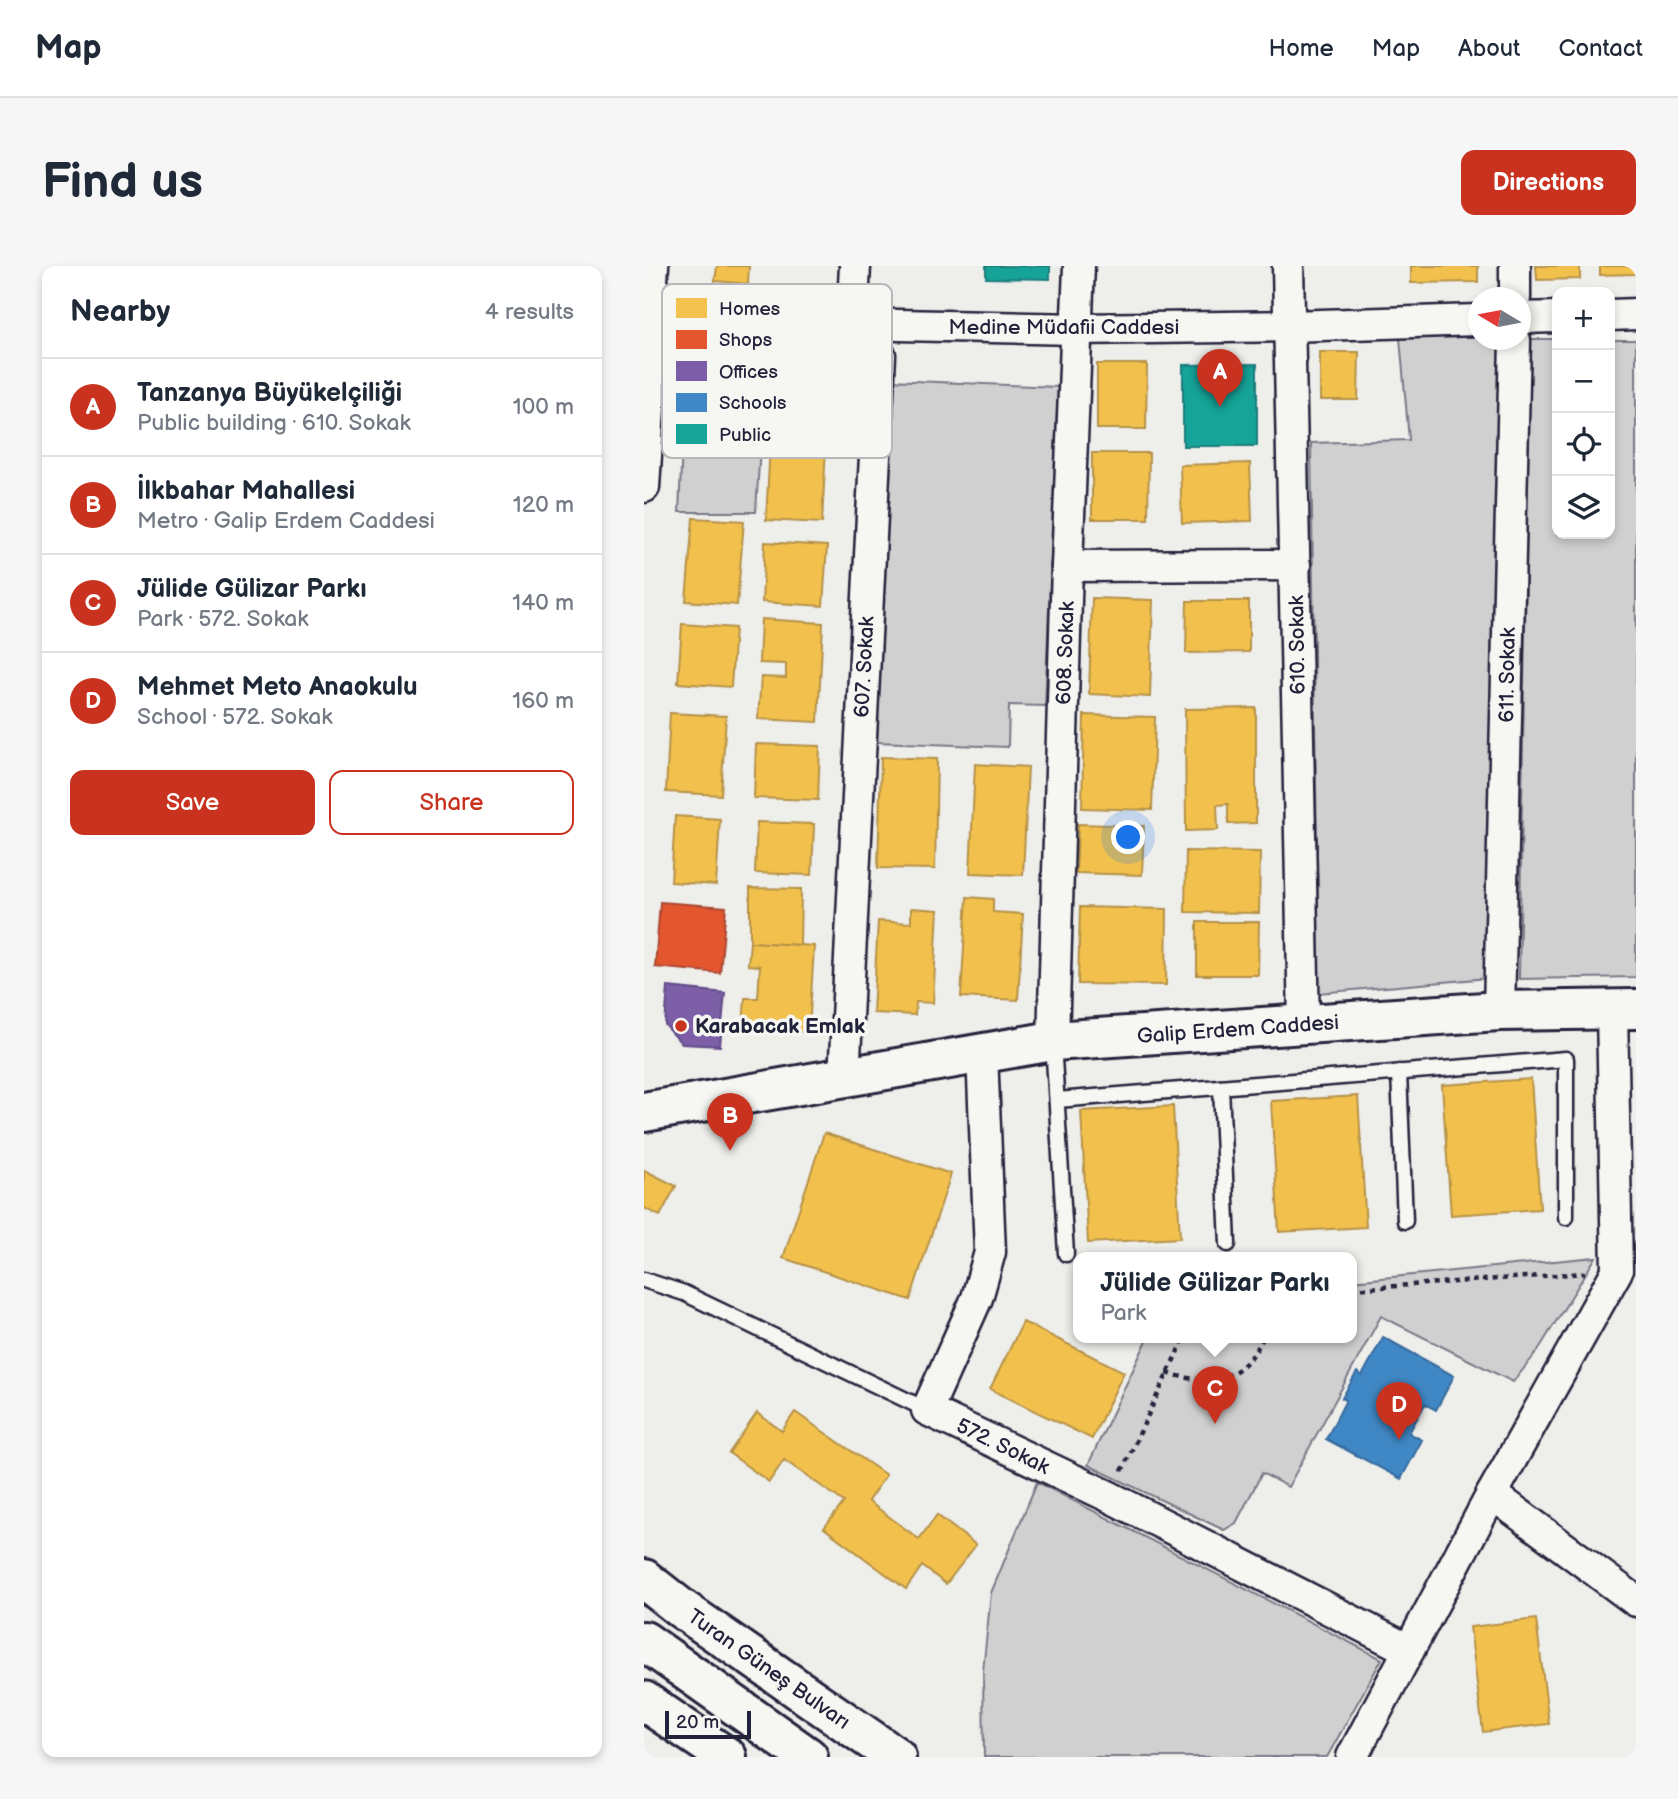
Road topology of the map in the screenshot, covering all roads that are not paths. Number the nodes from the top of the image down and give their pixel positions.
1 (653, 266) edge
2 (855, 266) edge
3 (1079, 266) edge
4 (1288, 266) edge
5 (1515, 266) edge
6 (854, 284) edge
7 (1515, 287) edge
8 (1636, 314) edge
9 (1615, 315) edge
10 (1552, 317) edge
11 (1531, 318) edge
12 (1468, 320) edge
13 (649, 322) junction
14 (662, 322) edge
15 (892, 325) edge
16 (1289, 326) junction
17 (1077, 329) junction
18 (1515, 350) edge
19 (647, 408) edge
20 (875, 458) edge
21 (644, 487) edge
22 (1295, 565) junction
23 (1067, 566) junction
24 (1624, 1010) edge
25 (1499, 1011) junction
26 (1304, 1025) junction
27 (1053, 1041) junction
28 (982, 1052) junction
29 (1399, 1072) junction
30 (844, 1078) junction
31 (1221, 1087) junction
32 (1057, 1100) junction
33 (644, 1112) edge
34 (644, 1127) edge
35 (1566, 1217) dead end
36 (1405, 1221) dead end
37 (1228, 1244) dead end
38 (1066, 1254) dead end
39 (1626, 1271) edge
40 (644, 1280) edge
41 (927, 1410) junction
42 (1492, 1494) junction
43 (644, 1579) edge
44 (1636, 1601) edge
45 (644, 1641) edge
46 (1409, 1650) junction
47 (644, 1701) edge
48 (727, 1757) edge
49 (808, 1757) edge
50 (896, 1757) edge
51 (1352, 1757) edge

1 - 13 street
2 - 6 street
3 - 17 street, 608. Sokak
4 - 16 street, 610. Sokak
5 - 7 street
8 - 9 street
10 - 11 street
12 - 16 street, Medine Müdafii Caddesi
13 - 14 street, Medine Müdafii Caddesi
13 - 19 street
15 - 17 street, Medine Müdafii Caddesi
16 - 17 street, Medine Müdafii Caddesi
16 - 22 street, 610. Sokak
17 - 23 street, 608. Sokak
18 - 25 street, 611. Sokak
19 - 21 street
20 - 30 street, 607. Sokak
22 - 23 street
22 - 26 street, 610. Sokak
23 - 27 street, 608. Sokak
24 - 25 main road, Galip Erdem Caddesi
24 - 39 street
25 - 26 main road, Galip Erdem Caddesi
26 - 27 main road, Galip Erdem Caddesi
27 - 28 main road, Galip Erdem Caddesi
27 - 32 lane
28 - 30 main road, Galip Erdem Caddesi
28 - 41 street
29 - 31 lane
29 - 35 lane
29 - 36 lane
30 - 33 main road, Galip Erdem Caddesi
30 - 34 main road, Galip Erdem Caddesi
31 - 32 lane
31 - 37 lane
32 - 38 lane
39 - 42 street
40 - 41 lane
41 - 46 street, 572. Sokak
42 - 44 street
42 - 46 street
43 - 50 main road, Turan Güneş Bulvarı
45 - 49 main road
46 - 51 street
47 - 48 main road

